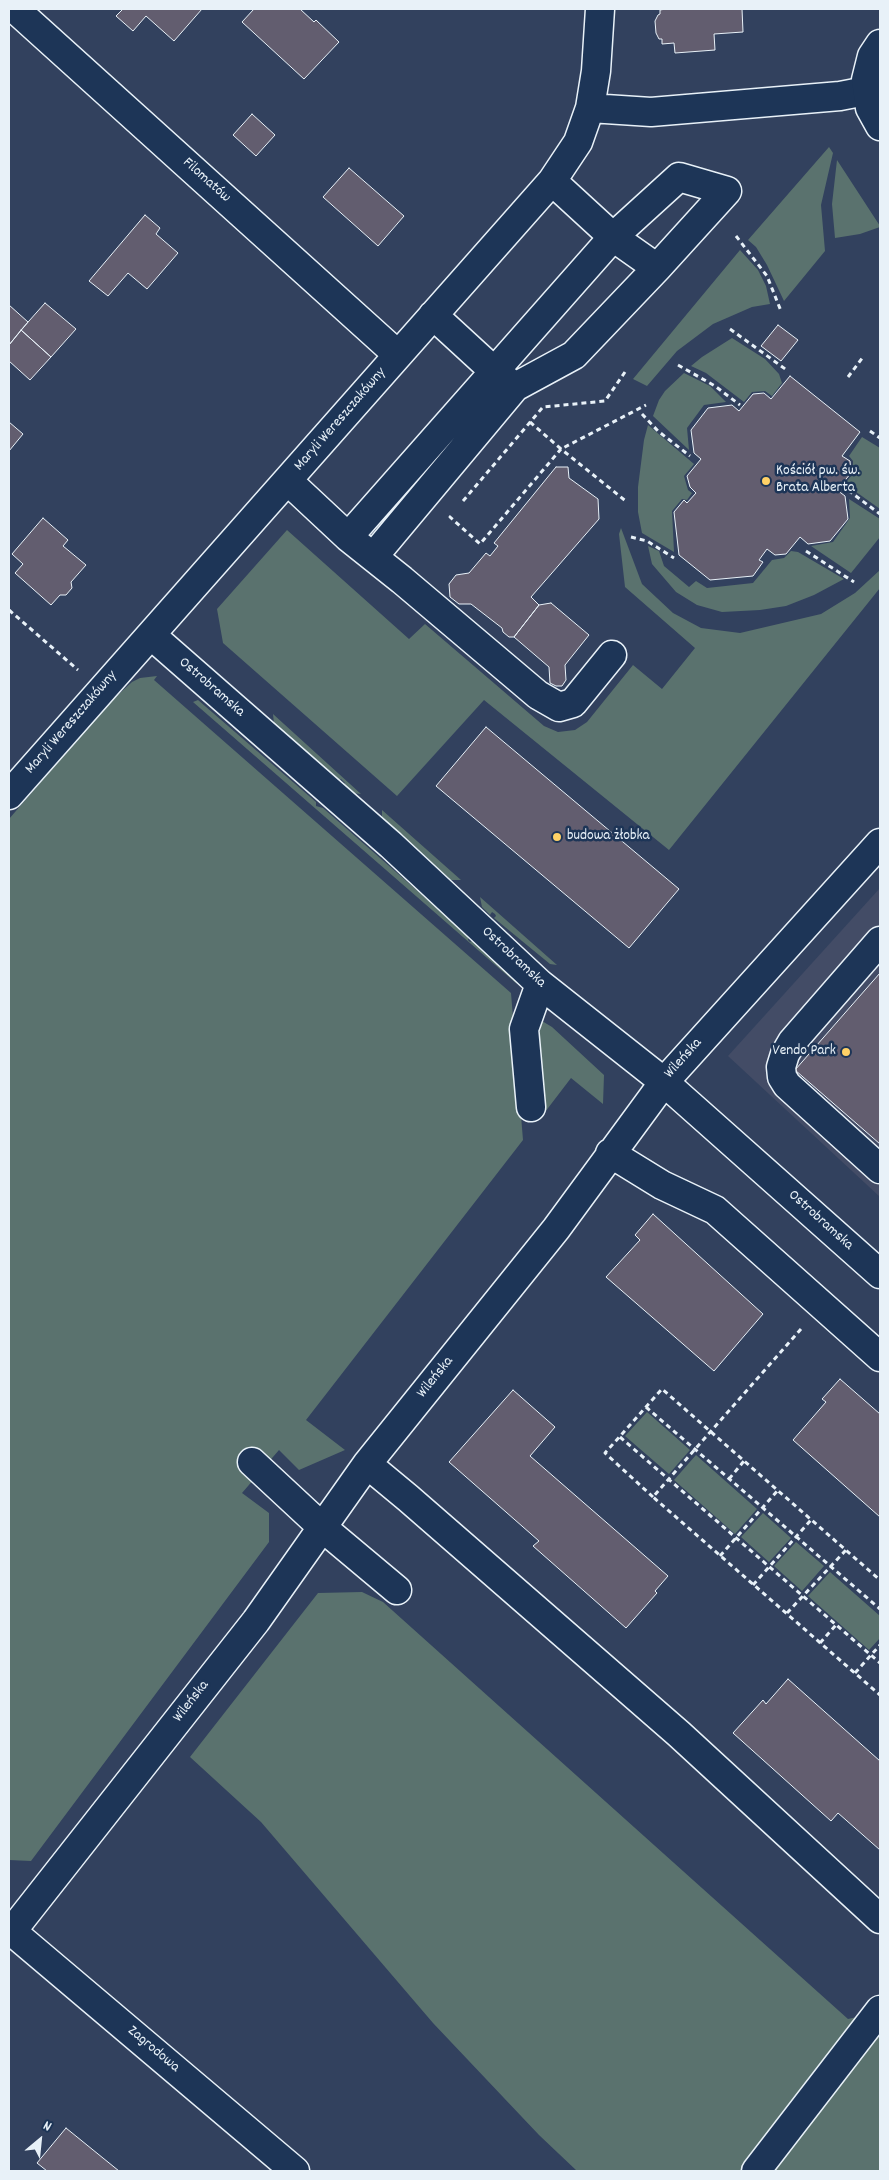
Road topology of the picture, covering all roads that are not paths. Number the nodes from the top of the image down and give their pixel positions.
1 (15, 9) edge
2 (600, 9) edge
3 (880, 44) edge
4 (866, 91) junction
5 (590, 108) junction
6 (880, 126) edge
7 (552, 181) junction
8 (613, 237) junction
9 (656, 268) junction
10 (433, 315) junction
11 (397, 354) junction
12 (505, 379) junction
13 (288, 481) junction
14 (348, 537) junction
15 (373, 557) junction
16 (151, 635) junction
17 (612, 656) dead end
18 (9, 795) edge
19 (880, 843) edge
20 (880, 941) edge
21 (540, 984) junction
22 (664, 1082) junction
23 (531, 1107) dead end
24 (610, 1153) junction
25 (880, 1169) edge
26 (880, 1274) edge
27 (880, 1357) edge
28 (252, 1462) dead end
29 (367, 1464) junction
30 (323, 1528) junction
31 (397, 1590) dead end
32 (880, 1919) edge
33 (10, 1930) edge
34 (880, 2010) edge
35 (295, 2171) edge
36 (756, 2171) edge

1 - 11 street, Filomatów
2 - 5 street, Maryli Wereszczakówny
3 - 4 street
4 - 5 street
4 - 6 street
5 - 7 street, Maryli Wereszczakówny
7 - 8 street
7 - 10 street, Maryli Wereszczakówny
8 - 9 street
8 - 9 street
8 - 12 street
9 - 12 street
10 - 11 street, Maryli Wereszczakówny
10 - 12 street
11 - 13 street, Maryli Wereszczakówny
12 - 14 street
12 - 15 street
13 - 14 street
13 - 16 street, Maryli Wereszczakówny
14 - 15 street
15 - 17 street
16 - 18 street, Maryli Wereszczakówny
16 - 21 street, Ostrobramska
19 - 22 street, Wileńska
20 - 25 street
21 - 22 street, Ostrobramska
21 - 23 street
22 - 24 street, Wileńska
22 - 26 street, Ostrobramska
24 - 27 street
24 - 29 street, Wileńska
28 - 30 street
29 - 30 street, Wileńska
29 - 32 street
30 - 31 street
30 - 33 street, Wileńska
33 - 35 street, Zagrodowa
34 - 36 street

